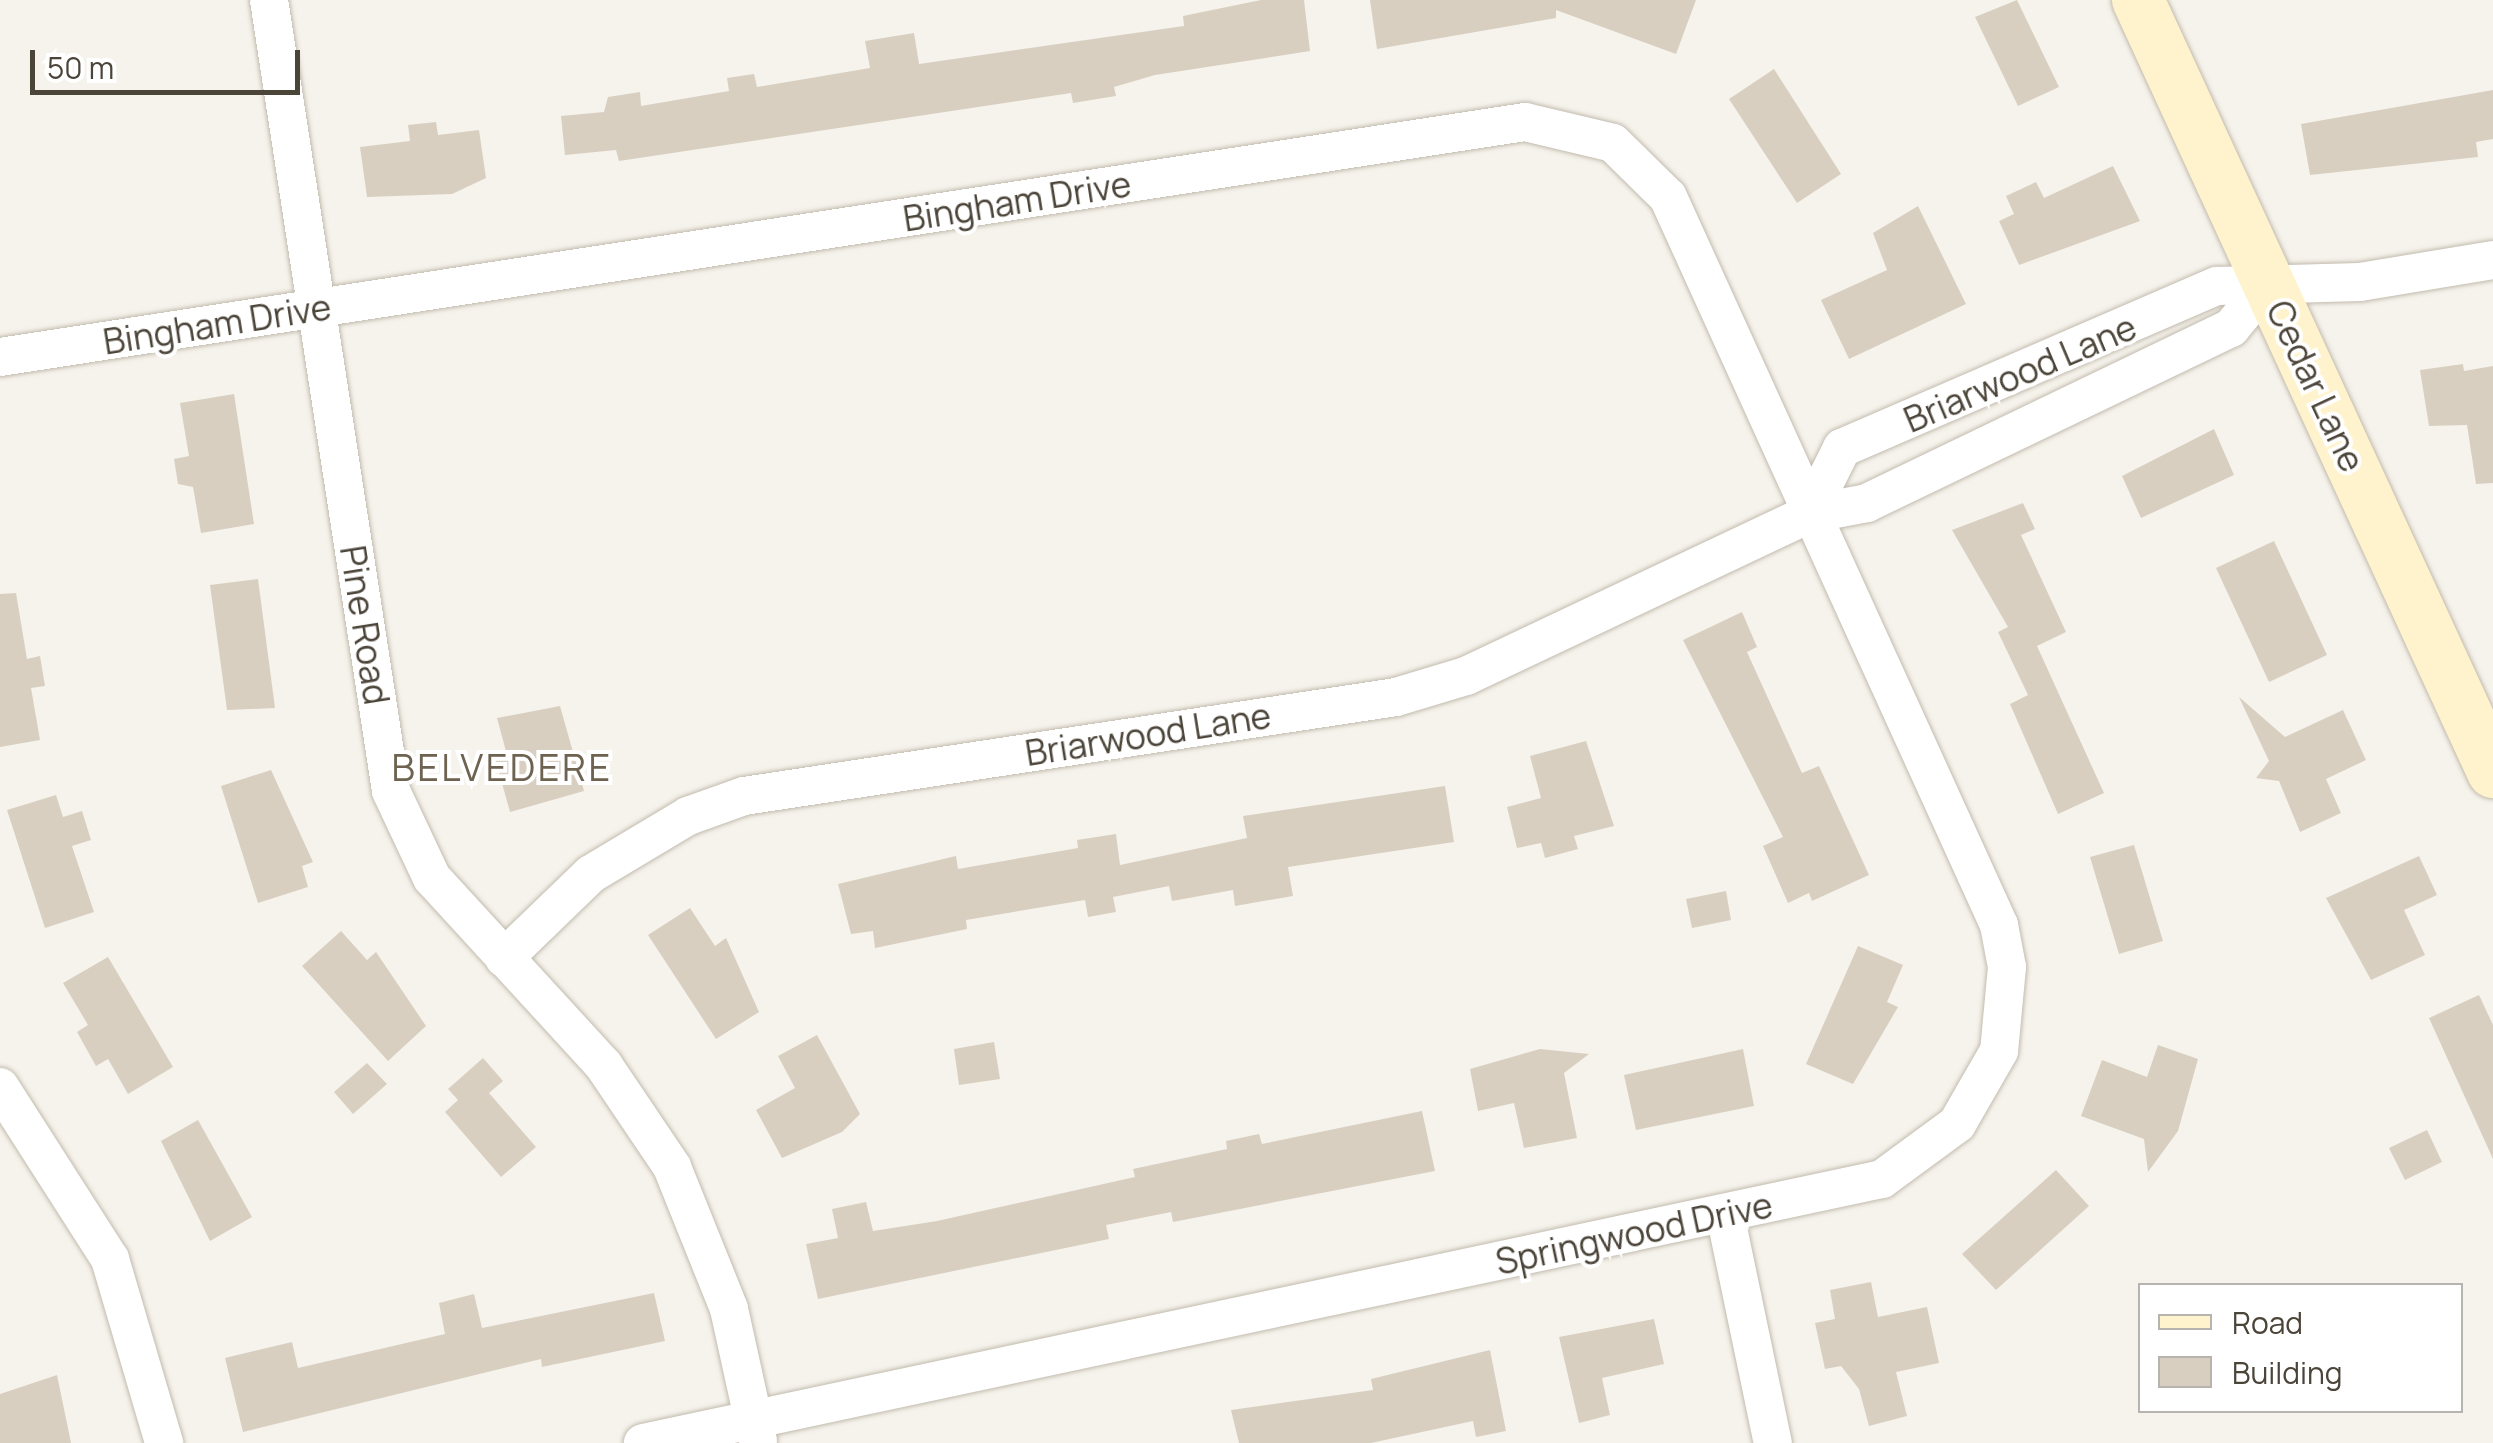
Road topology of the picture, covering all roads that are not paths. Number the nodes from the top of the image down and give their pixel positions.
1 (269, 0) edge
2 (2138, 0) edge
3 (2493, 260) edge
4 (2268, 283) junction
5 (317, 309) junction
6 (0, 357) edge
7 (1809, 514) junction
8 (2493, 772) edge
9 (504, 958) junction
10 (0, 1087) edge
11 (1726, 1214) junction
12 (756, 1431) edge
13 (164, 1443) edge
14 (642, 1443) edge
15 (1773, 1443) edge

1 - 5 street, Pine Road
2 - 4 main road, Cedar Lane
3 - 4 street, Briarwood Lane
4 - 7 street, Briarwood Lane
4 - 7 street, Briarwood Lane
4 - 8 main road, Cedar Lane
5 - 6 street, Bingham Drive
5 - 7 street, Bingham Drive
5 - 9 street, Pine Road
7 - 9 street, Briarwood Lane
7 - 11 street, Springwood Drive
9 - 12 street, Pine Road
10 - 13 street
11 - 12 street, Springwood Drive
11 - 15 street
12 - 14 street, Springwood Drive

